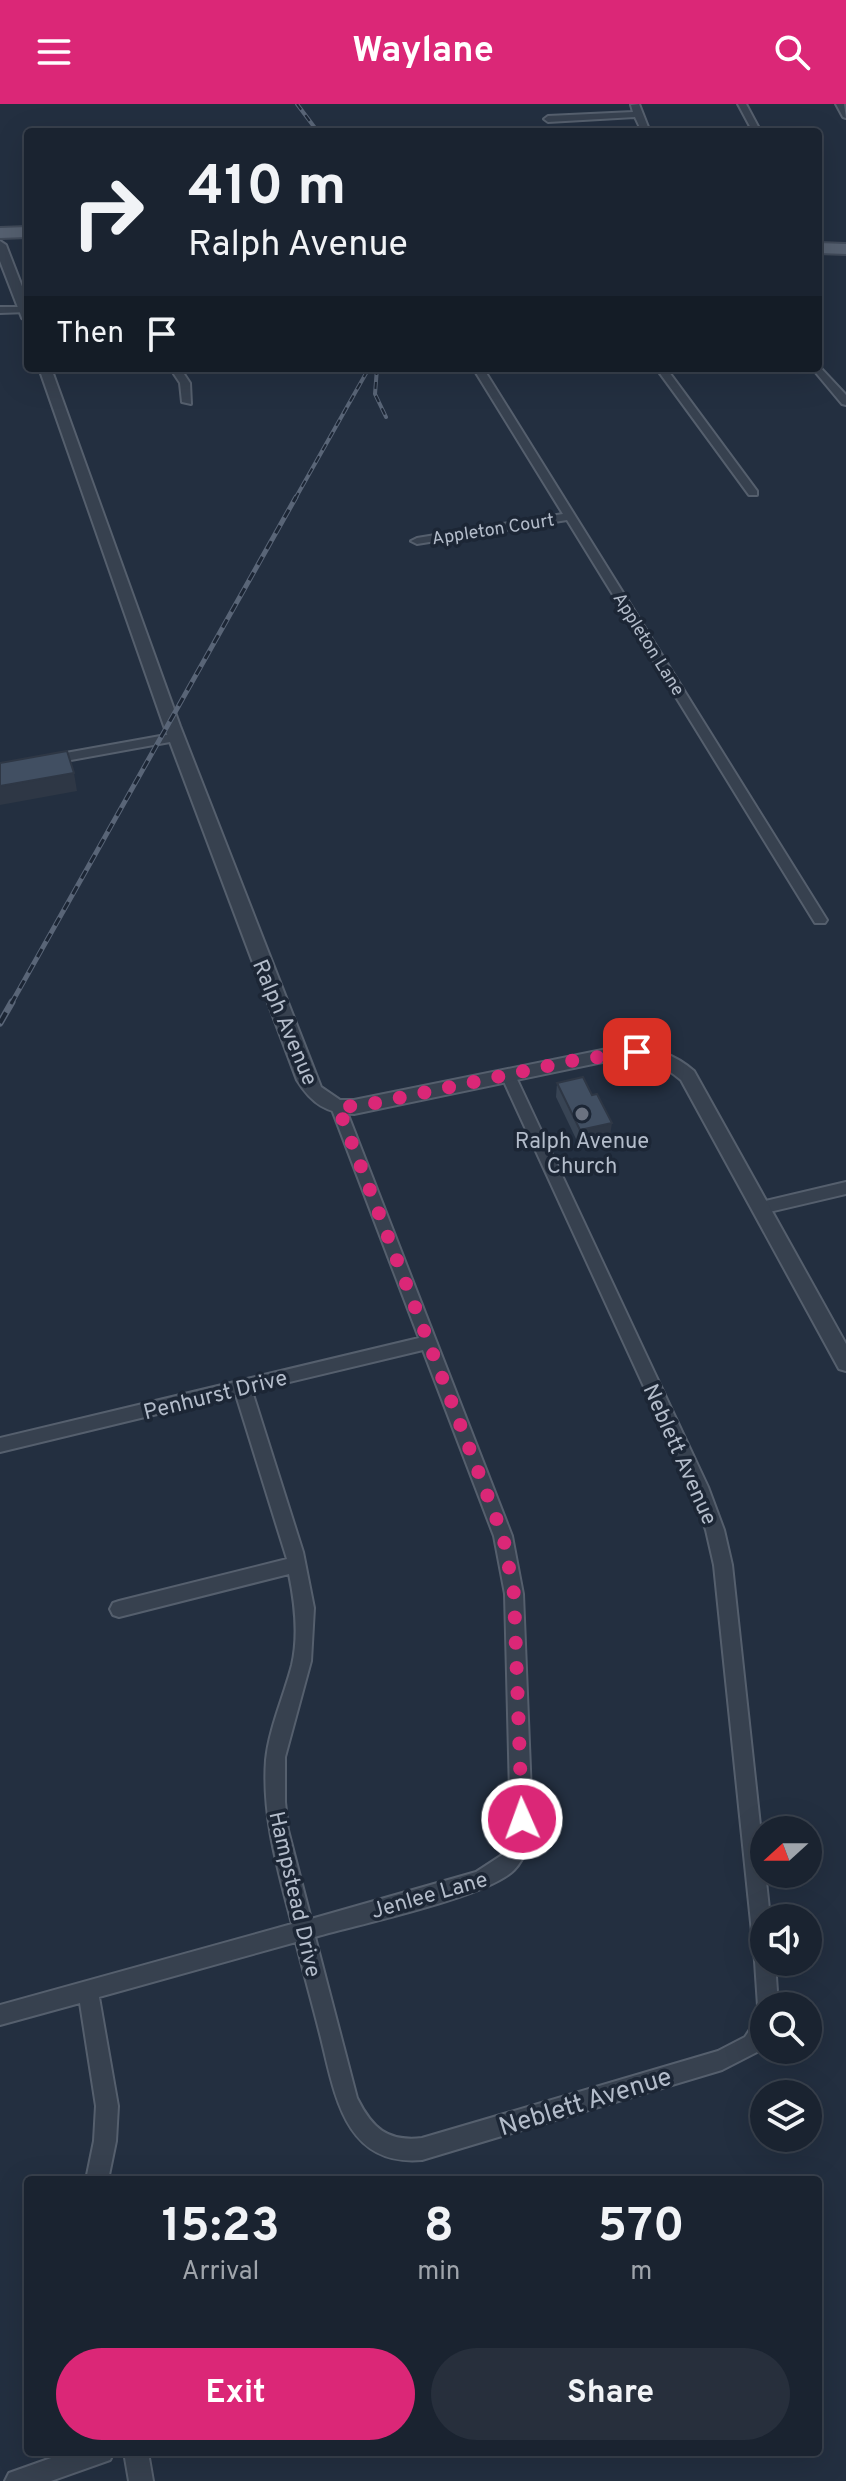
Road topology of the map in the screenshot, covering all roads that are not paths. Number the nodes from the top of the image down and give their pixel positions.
1 (634, 104) edge
2 (742, 104) edge
3 (840, 104) edge
4 (639, 114) junction
5 (846, 115) edge
6 (548, 119) dead end
7 (644, 128) edge
8 (755, 128) edge
9 (24, 232) edge
10 (0, 233) edge
11 (0, 245) edge
12 (822, 248) edge
13 (846, 249) edge
14 (24, 307) edge
15 (0, 310) edge
16 (24, 314) edge
17 (46, 372) edge
18 (178, 372) edge
19 (480, 372) edge
20 (664, 372) edge
21 (820, 372) edge
22 (187, 402) dead end
23 (846, 402) edge
24 (753, 493) dead end
25 (570, 516) junction
26 (417, 541) dead end
27 (177, 737) junction
28 (29, 763) edge
29 (820, 920) dead end
30 (508, 1075) junction
31 (338, 1107) junction
32 (846, 1188) edge
33 (761, 1208) junction
34 (429, 1342) junction
35 (844, 1354) edge
36 (242, 1387) junction
37 (0, 1445) edge
38 (297, 1564) junction
39 (119, 1609) dead end
40 (758, 1904) edge
41 (304, 1930) junction
42 (88, 1990) junction
43 (0, 2015) edge
44 (750, 2045) edge
45 (393, 2150) joint
46 (98, 2176) edge
47 (90, 2456) edge
48 (137, 2456) edge
49 (17, 2481) edge
50 (141, 2481) edge

1 - 4 street
2 - 8 street
3 - 5 street
4 - 6 street
4 - 7 street
9 - 10 main road
11 - 14 street
12 - 13 main road
15 - 16 street
17 - 27 street, Ralph Avenue
18 - 22 street
19 - 25 street, Appleton Lane
20 - 24 street
21 - 23 street
25 - 26 street, Appleton Court
25 - 29 street, Appleton Lane
27 - 28 street
27 - 31 street, Ralph Avenue
30 - 31 street, Ralph Avenue
30 - 33 street, Ralph Avenue
30 - 40 street, Neblett Avenue
31 - 34 street, Jenlee Lane
32 - 33 street
33 - 35 street, Ralph Avenue
34 - 36 street, Penhurst Drive
34 - 41 street, Jenlee Lane
36 - 37 street, Penhurst Drive
36 - 38 street, Hampstead Drive
38 - 39 street
38 - 41 street, Hampstead Drive
41 - 42 street, Jenlee Lane
41 - 45 street, Hampstead Drive
42 - 43 street, Jenlee Lane
42 - 46 street
44 - 45 street, Neblett Avenue
47 - 49 street
48 - 50 street

